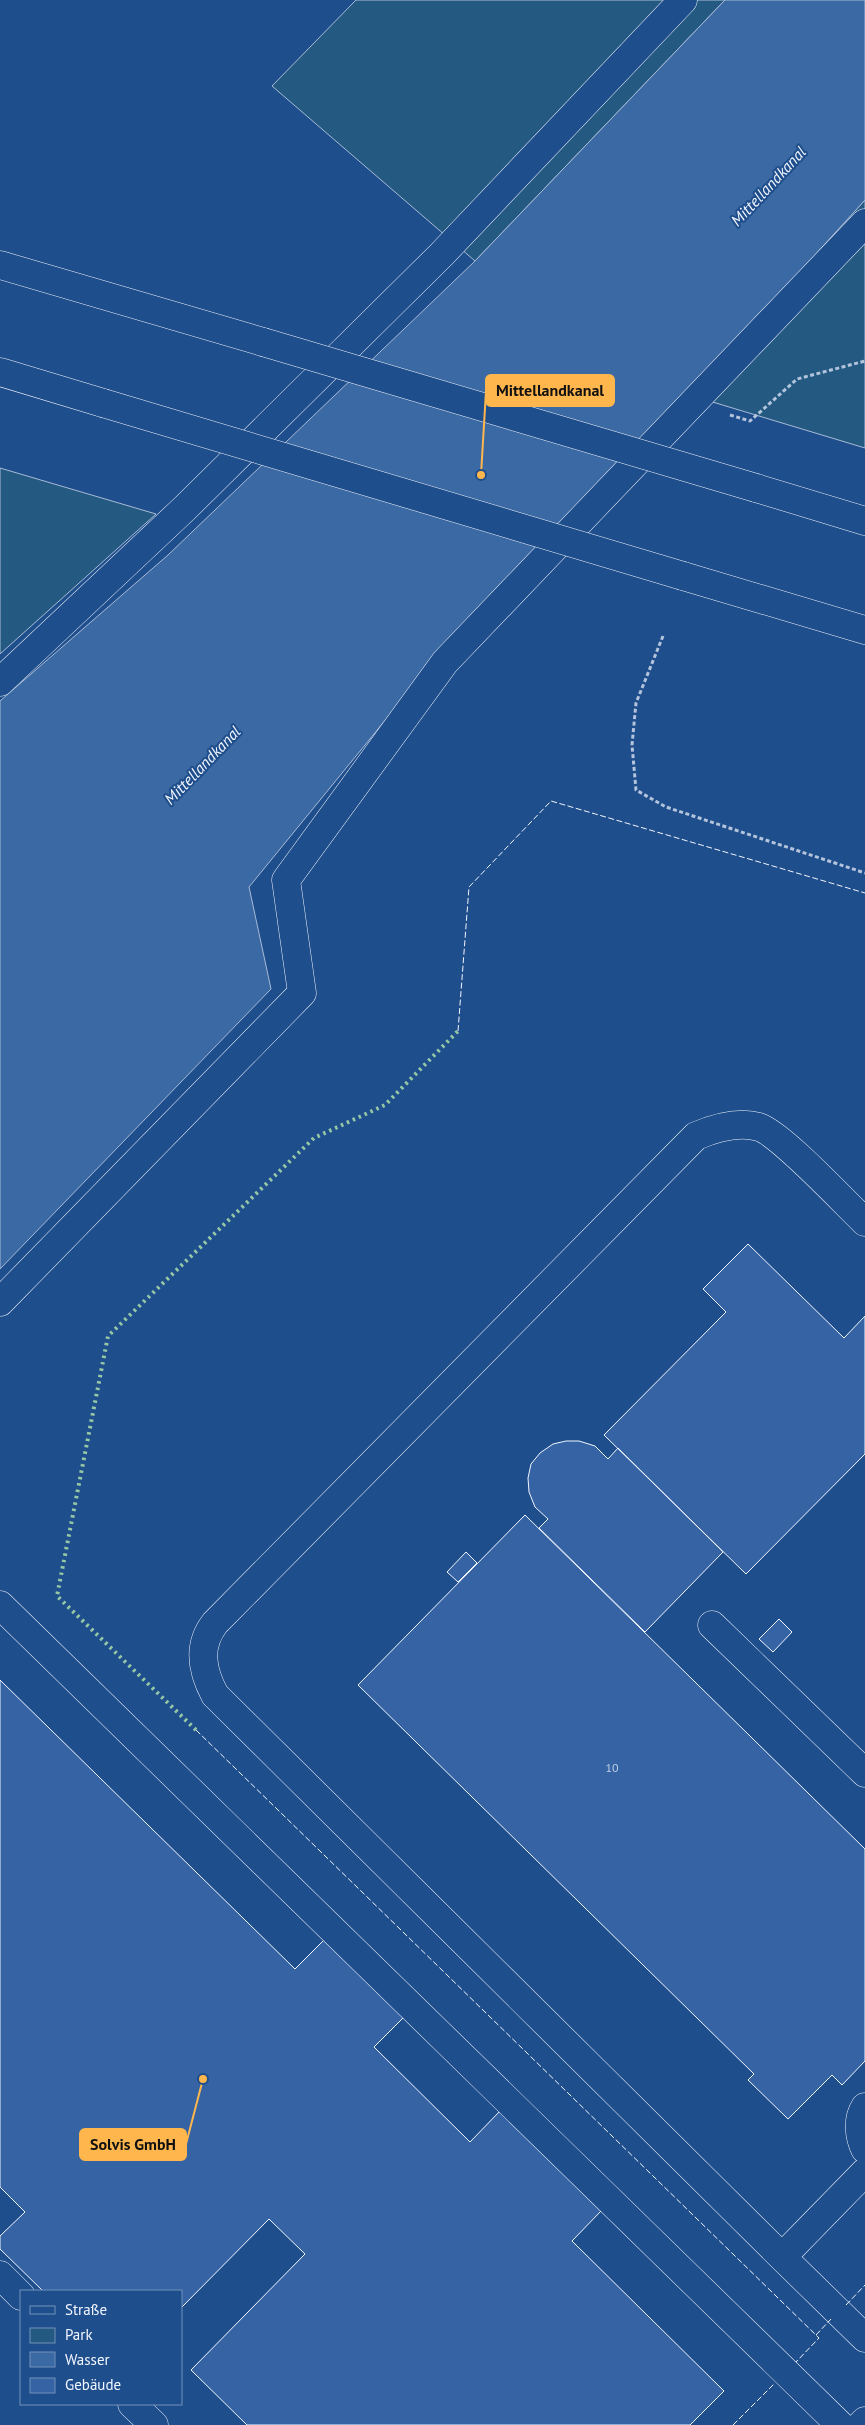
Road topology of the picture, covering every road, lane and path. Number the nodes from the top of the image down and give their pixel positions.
1 (683, 0) edge
2 (865, 223) edge
3 (0, 265) edge
4 (865, 361) edge
5 (0, 372) edge
6 (750, 421) dead end
7 (865, 521) edge
8 (865, 630) edge
9 (663, 636) dead end
10 (0, 682) edge
11 (865, 873) edge
12 (865, 1222) edge
13 (0, 1302) edge
14 (0, 1605) edge
15 (712, 1624) dead end
16 (865, 1773) edge
17 (865, 2107) edge
18 (865, 2150) edge
19 (865, 2172) edge
20 (782, 2257) junction
21 (0, 2275) edge
22 (20, 2295) edge
23 (865, 2338) edge
24 (133, 2405) edge
25 (865, 2421) edge
26 (154, 2425) edge
27 (840, 2425) edge
28 (861, 2425) edge

1 - 10 main road
2 - 13 main road
3 - 7 main road, bridge
4 - 6 path
5 - 8 main road, bridge
9 - 11 path
12 - 20 main road
14 - 27 main road
15 - 16 main road
17 - 18 main road
19 - 20 main road
20 - 23 main road
21 - 22 main road
24 - 26 main road
25 - 28 main road

